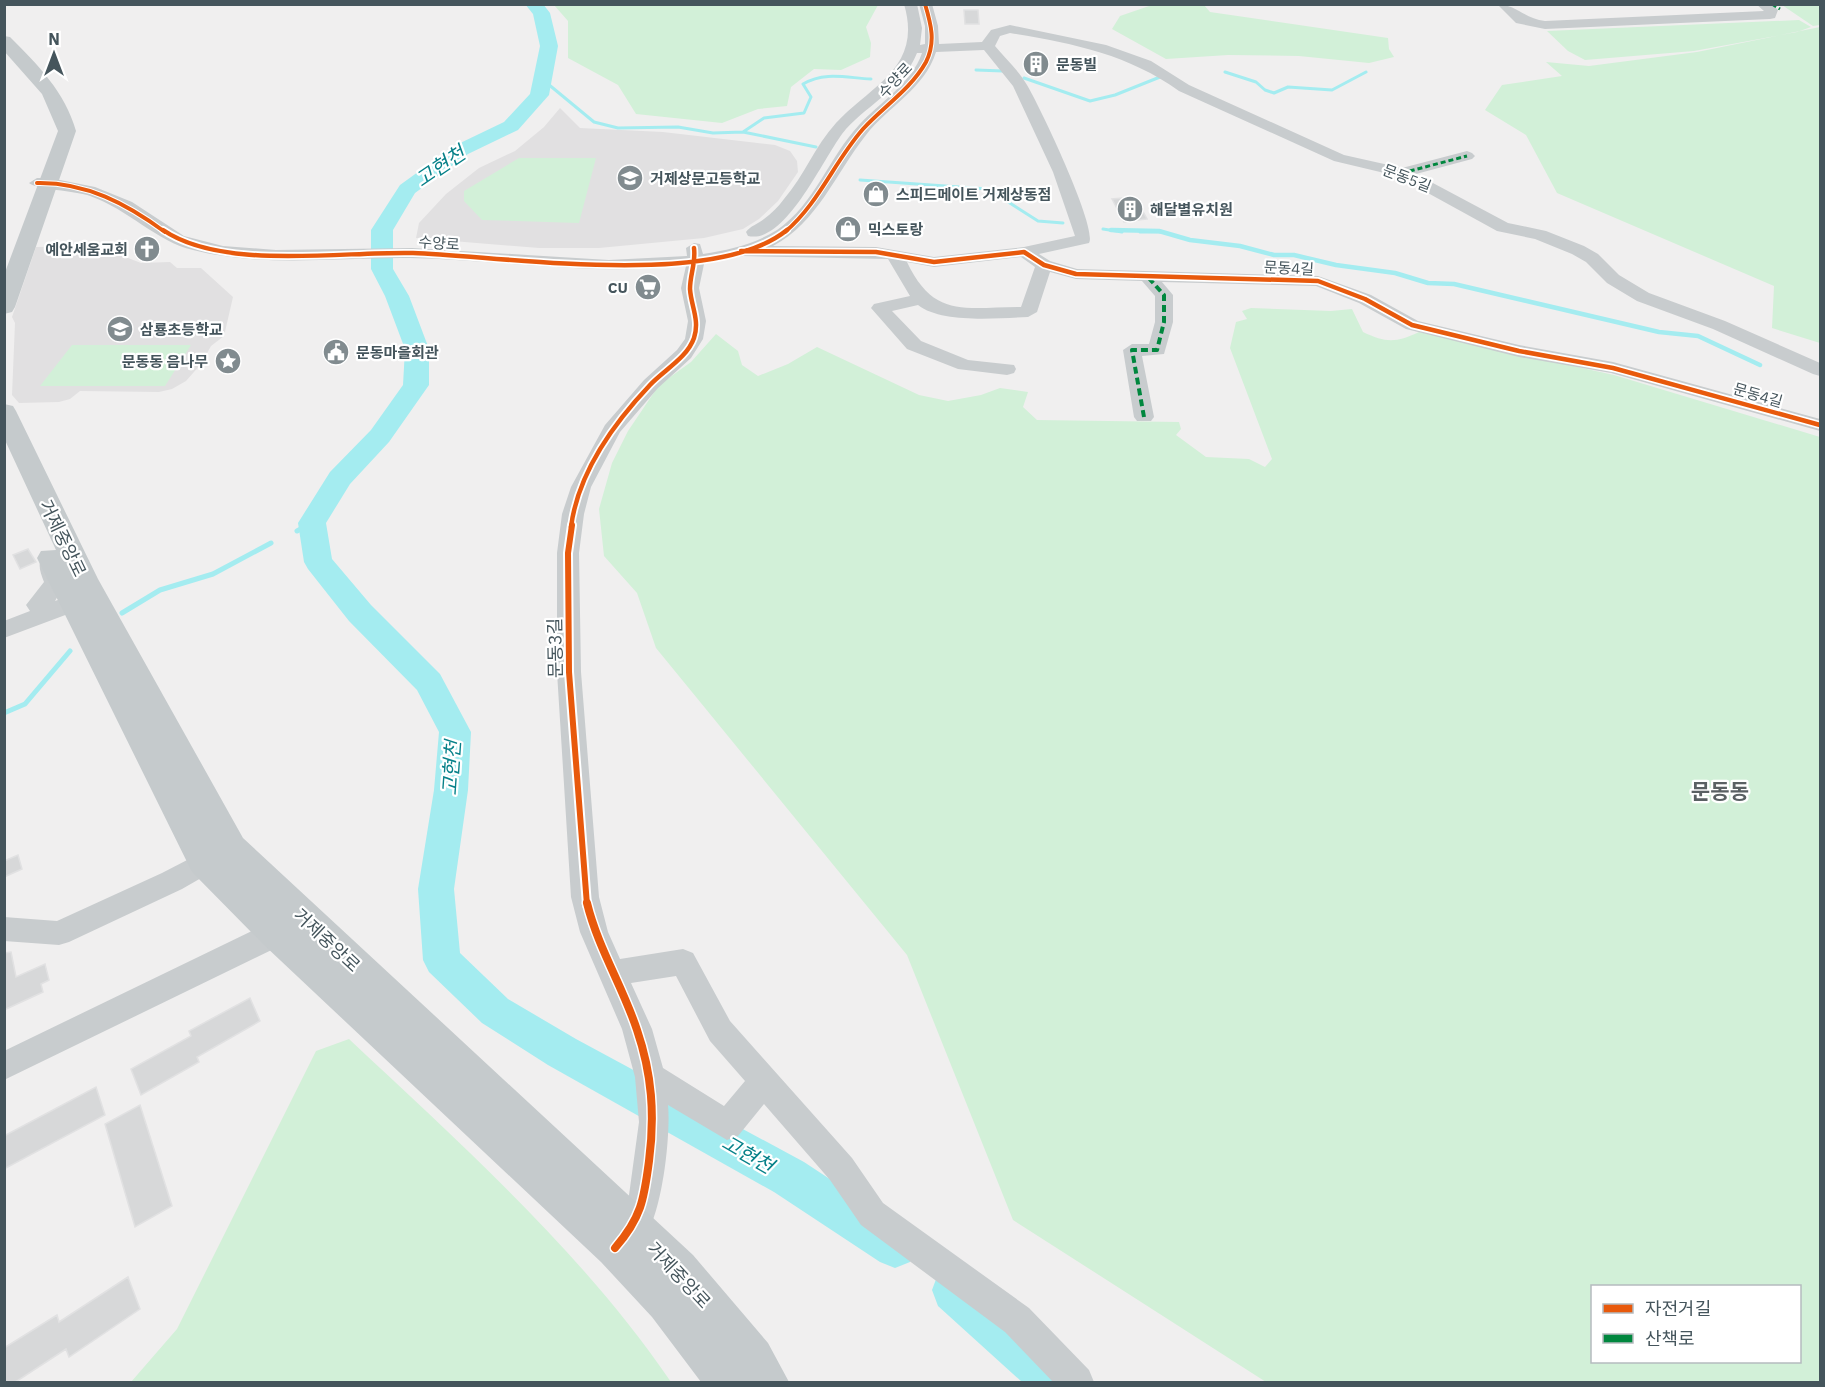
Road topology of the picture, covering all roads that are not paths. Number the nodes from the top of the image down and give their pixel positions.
1 (910, 4) edge
2 (925, 4) edge
3 (1503, 4) edge
4 (1516, 4) edge
5 (1770, 7) edge
6 (4, 40) edge
7 (988, 46) junction
8 (931, 48) junction
9 (913, 49) junction
10 (4, 63) edge
11 (1467, 156) dead end
12 (1402, 173) junction
13 (47, 179) junction
14 (74, 183) junction
15 (741, 251) junction
16 (1024, 252) junction
17 (695, 254) junction
18 (895, 255) junction
19 (1044, 265) junction
20 (4, 266) edge
21 (1147, 276) junction
22 (924, 299) junction
23 (4, 307) edge
24 (1007, 369) dead end
25 (1821, 370) edge
26 (4, 411) edge
27 (1144, 417) dead end
28 (1821, 425) edge
29 (4, 460) edge
30 (51, 559) junction
31 (80, 600) junction
32 (38, 611) junction
33 (4, 617) edge
34 (4, 630) edge
35 (231, 848) junction
36 (204, 862) junction
37 (289, 925) junction
38 (4, 929) edge
39 (613, 973) junction
40 (4, 1066) edge
41 (650, 1077) junction
42 (763, 1083) junction
43 (624, 1238) junction
44 (728, 1383) edge
45 (767, 1383) edge
46 (1077, 1383) edge

1 - 9 street
2 - 8 street, 수양로
3 - 5 street
4 - 5 street
6 - 13 main road
7 - 8 street
7 - 12 street, 문동5길
7 - 16 street
8 - 9 street
8 - 15 street, 수양로
9 - 17 street, 수양로
10 - 13 main road
11 - 12 street
12 - 25 street, 문동5길
13 - 14 street
13 - 14 main road
13 - 20 main road
13 - 23 main road
14 - 17 street, 수양로
15 - 17 street, 수양로
15 - 18 street
16 - 18 street
16 - 19 street, 문동4길
17 - 39 street, 문동3길
18 - 22 street
19 - 21 street, 문동4길
19 - 22 street
21 - 27 street
21 - 28 street, 문동4길
22 - 24 street
26 - 31 main road, 거제중앙로
29 - 30 main road, 거제중앙로
30 - 31 main road, 거제중앙로
30 - 32 street
31 - 32 street
31 - 35 main road, 거제중앙로
31 - 36 main road, 거제중앙로
32 - 33 street
32 - 34 street
35 - 36 street
35 - 37 main road, 거제중앙로
36 - 37 main road, 거제중앙로
36 - 38 street
37 - 40 street
37 - 43 main road, 거제중앙로
39 - 41 street, 문동3길
39 - 42 street
41 - 42 street
41 - 43 street, 문동3길
42 - 46 street
43 - 44 main road, 거제중앙로
43 - 45 main road, 거제중앙로

